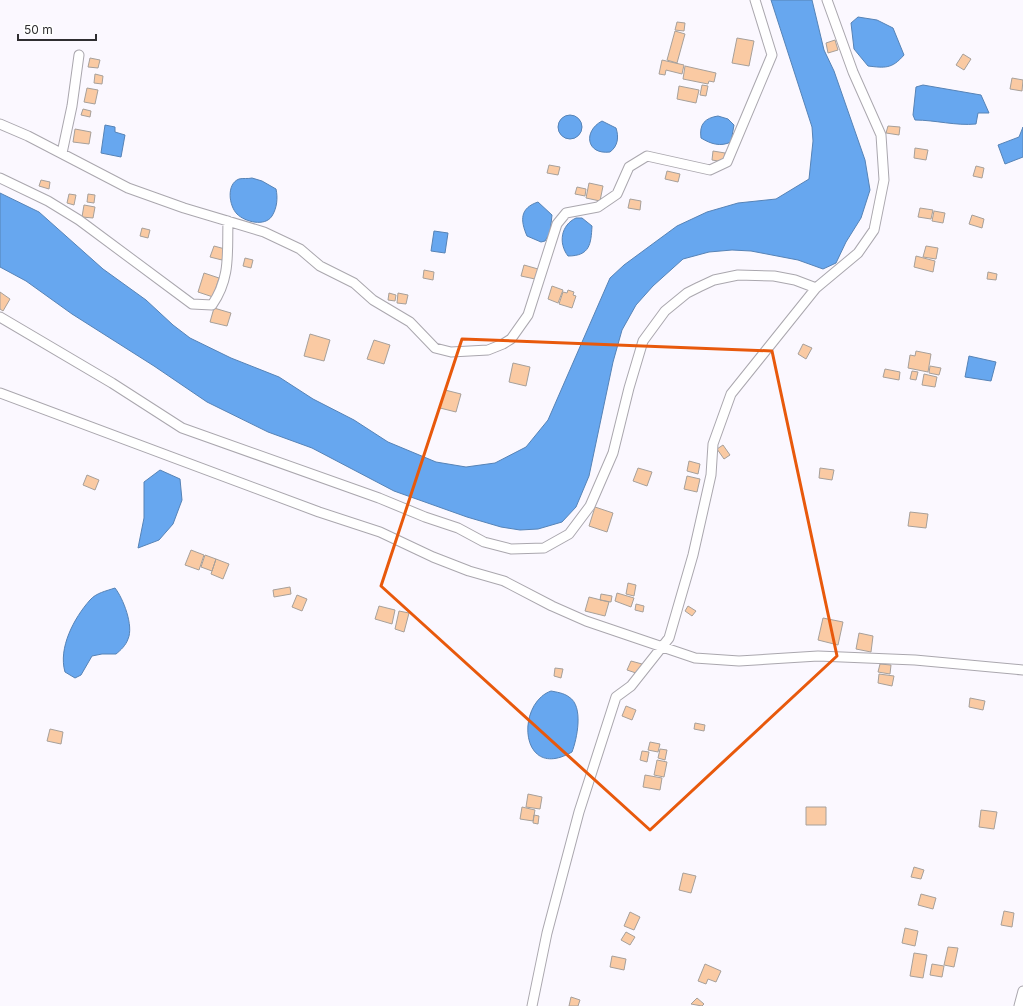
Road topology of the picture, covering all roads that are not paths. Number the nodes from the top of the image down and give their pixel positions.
1 (755, 0) edge
2 (827, 0) edge
3 (79, 55) dead end
4 (0, 124) edge
5 (62, 153) junction
6 (0, 178) edge
7 (228, 221) junction
8 (816, 288) junction
9 (0, 317) edge
10 (0, 393) edge
11 (661, 647) junction
12 (1023, 670) edge
13 (1023, 991) edge
14 (532, 1006) edge
15 (1019, 1006) edge

1 - 7 street
2 - 8 street
3 - 5 street
4 - 5 street
5 - 7 street
6 - 7 street
8 - 9 street
8 - 11 street
10 - 11 street
11 - 12 street
11 - 14 street
13 - 15 street

